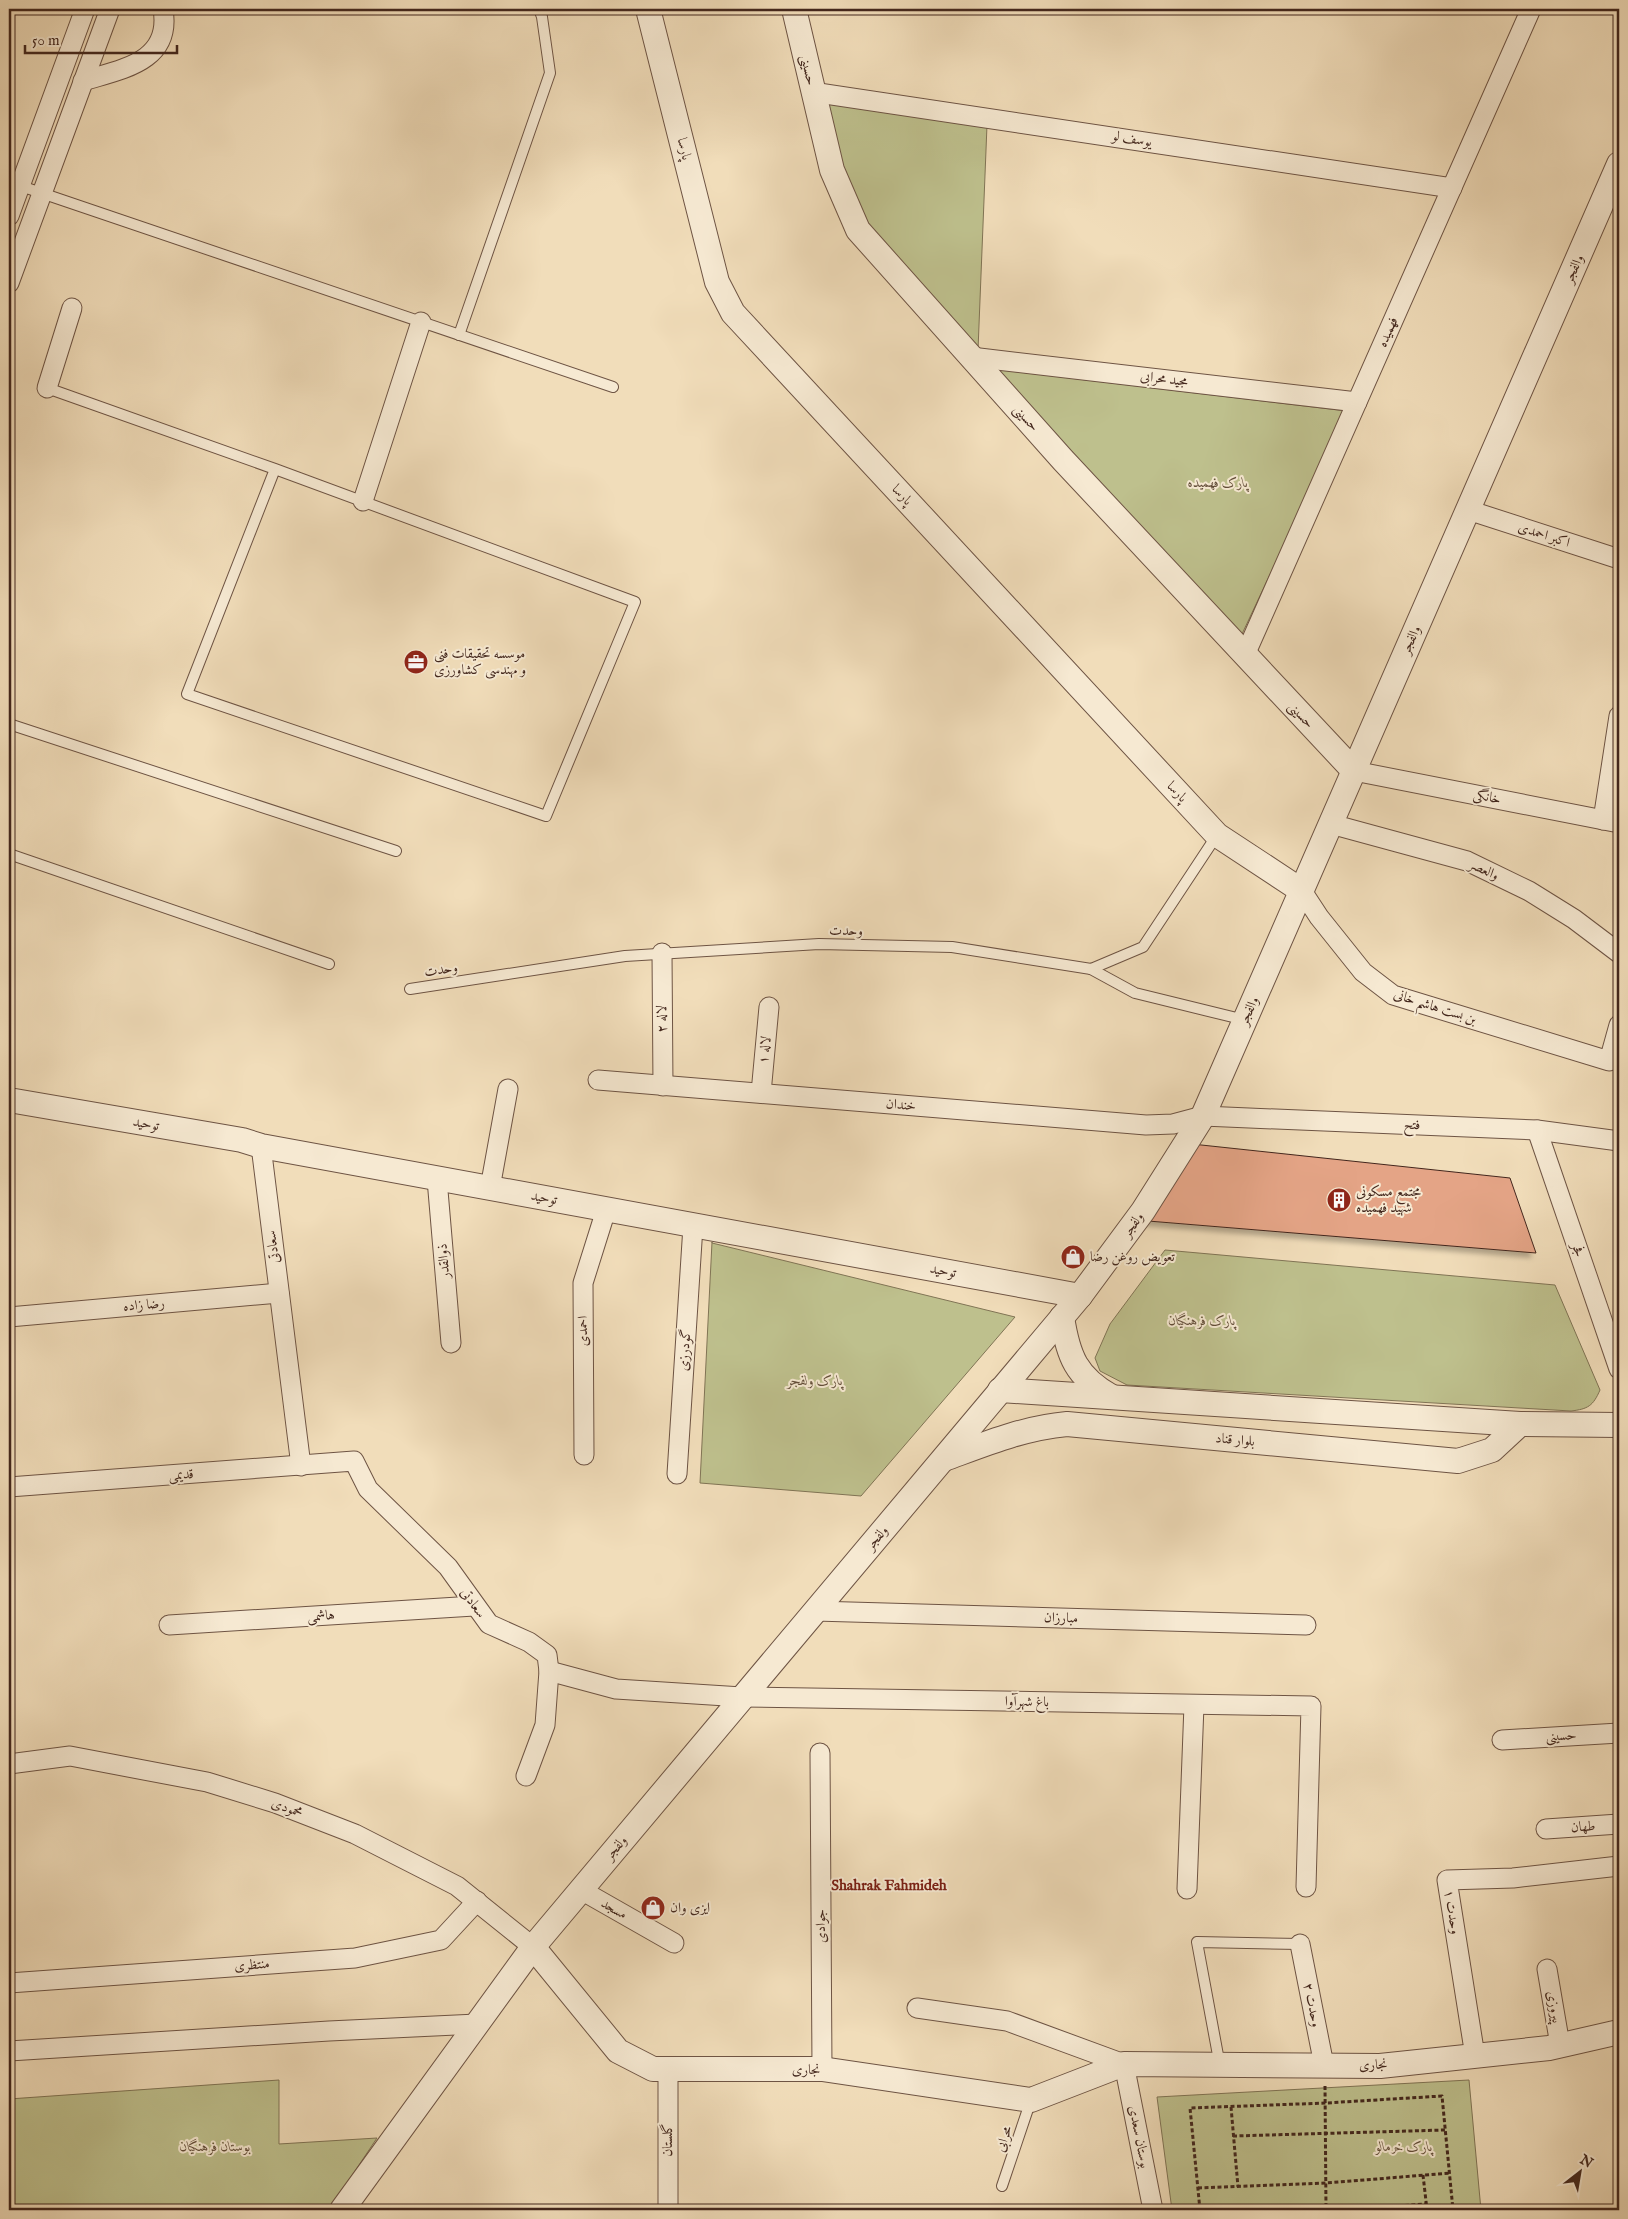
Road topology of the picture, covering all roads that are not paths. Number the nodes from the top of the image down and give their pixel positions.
1 (85, 9) edge
2 (110, 9) edge
3 (163, 9) edge
4 (539, 9) edge
5 (648, 9) edge
6 (794, 9) edge
7 (1531, 9) edge
8 (83, 81) junction
9 (812, 92) junction
10 (1619, 164) edge
11 (14, 184) edge
12 (1452, 188) junction
13 (41, 193) junction
14 (1613, 195) edge
15 (9, 216) edge
16 (9, 283) edge
17 (72, 308) dead end
18 (421, 322) junction
19 (459, 335) junction
20 (972, 357) junction
21 (613, 387) dead end
22 (47, 388) joint
23 (1357, 402) junction
24 (275, 469) junction
25 (363, 501) junction
26 (1468, 510) junction
27 (1619, 560) edge
28 (1246, 655) junction
29 (1619, 716) edge
30 (9, 724) edge
31 (1354, 771) junction
32 (1611, 821) edge
33 (1331, 824) junction
34 (1217, 835) junction
35 (396, 851) dead end
36 (9, 854) edge
37 (1302, 891) junction
38 (662, 953) junction
39 (1619, 953) edge
40 (329, 964) dead end
41 (1091, 969) junction
42 (410, 989) dead end
43 (769, 1007) dead end
44 (1245, 1020) junction
45 (1619, 1025) edge
46 (598, 1080) dead end
47 (663, 1086) junction
48 (508, 1089) dead end
49 (761, 1093) junction
50 (9, 1100) edge
51 (1203, 1116) junction
52 (1537, 1130) junction
53 (1619, 1141) edge
54 (261, 1146) junction
55 (437, 1179) junction
56 (490, 1188) junction
57 (606, 1210) junction
58 (692, 1226) junction
59 (279, 1293) junction
60 (1080, 1296) junction
61 (9, 1317) edge
62 (1062, 1317) junction
63 (452, 1343) dead end
64 (1619, 1369) edge
65 (1000, 1390) junction
66 (1112, 1398) junction
67 (1520, 1424) junction
68 (1619, 1426) edge
69 (584, 1455) dead end
70 (943, 1459) junction
71 (354, 1461) joint
72 (301, 1466) junction
73 (677, 1474) dead end
74 (9, 1487) edge
75 (474, 1606) junction
76 (815, 1611) junction
77 (169, 1625) dead end
78 (1306, 1625) dead end
79 (549, 1671) junction
80 (742, 1698) junction
81 (1194, 1705) junction
82 (1619, 1733) edge
83 (1502, 1740) dead end
84 (820, 1753) dead end
85 (9, 1764) edge
86 (526, 1776) dead end
87 (1619, 1824) edge
88 (1546, 1829) dead end
89 (1619, 1866) edge
90 (1306, 1887) dead end
91 (1187, 1889) dead end
92 (580, 1890) junction
93 (476, 1901) junction
94 (674, 1943) dead end
95 (1300, 1944) joint
96 (533, 1947) junction
97 (1547, 1968) dead end
98 (9, 1983) edge
99 (917, 2008) dead end
100 (476, 2024) junction
101 (1619, 2032) edge
102 (1560, 2045) junction
103 (9, 2051) edge
104 (1475, 2056) junction
105 (1124, 2064) junction
106 (1324, 2065) junction
107 (1220, 2066) junction
108 (668, 2069) junction
109 (822, 2070) junction
110 (1031, 2100) junction
111 (1002, 2186) dead end
112 (342, 2210) edge
113 (668, 2210) edge
114 (1153, 2210) edge

1 - 11 street
2 - 8 street
3 - 8 street
4 - 19 lane
5 - 34 street, پارسا
6 - 9 street, حسینی
7 - 12 street, فهمیده
8 - 13 street
9 - 12 street, یوسف لو
9 - 20 street, حسینی
10 - 14 street, والفجر
11 - 13 lane
11 - 15 street
12 - 23 street, فهمیده
13 - 16 street
13 - 18 lane
14 - 26 street, والفجر
17 - 22 street
18 - 19 lane
18 - 25 street
19 - 21 lane
20 - 23 street, مجید محرابی
20 - 28 street, حسینی
22 - 24 lane
23 - 28 street, فهمیده
24 - 25 lane
24 - 25 lane
26 - 27 street, اکبر احمدی
26 - 31 street, والفجر
28 - 31 street, حسینی
29 - 32 street
30 - 35 lane
31 - 32 street, خانگی
31 - 33 street, والفجر
33 - 37 street, والفجر
33 - 39 street, والعصر
34 - 37 street, پارسا
34 - 41 lane
36 - 40 lane
37 - 44 street, والفجر
37 - 45 street, بن بست هاشم خانی
38 - 41 lane, وحدت
38 - 42 lane, وحدت
38 - 47 street, لاله ۲
41 - 44 lane
43 - 49 street, لاله ۱
44 - 51 street, والفجر
46 - 47 street, خندان
47 - 49 street, خندان
48 - 56 street
49 - 51 street, خندان
50 - 54 street, توحید
51 - 52 street, فتح
51 - 60 street, ولفجر
52 - 53 street, فتح
52 - 64 street, فجر
54 - 55 street, توحید
54 - 59 street, سعادتی
55 - 56 street, توحید
55 - 63 street, ذوالقدر
56 - 57 street, توحید
57 - 58 street, توحید
57 - 69 street, احمدی
58 - 60 street, توحید
58 - 73 street, گودرزی
59 - 61 street, رضا زاده
59 - 72 street, سعادتی
60 - 62 street, ولفجر
62 - 65 street, ولفجر
62 - 66 street
65 - 66 street
65 - 70 street, ولفجر
66 - 67 street
67 - 68 street
67 - 70 street, بلوار قناد
70 - 76 street, ولفجر
71 - 72 street, قدیمی
71 - 75 street, سعادتی
72 - 74 street, قدیمی
75 - 77 street, هاشمی
75 - 79 street, سعادتی
76 - 78 street, مبارزان
76 - 80 street, ولفجر
79 - 80 street, باغ شهرآوا
79 - 86 street, سعادتی
80 - 81 street, باغ شهرآوا
80 - 92 street, ولفجر
81 - 90 street, باغ شهرآوا
81 - 91 street
82 - 83 street, حسینی
84 - 109 street, جوادی
85 - 93 street, محمودی
87 - 88 street, طهان
89 - 104 street, وحدت ۱
92 - 94 street, مسجد
92 - 96 street, ولفجر
93 - 96 street, محمودی
93 - 98 street, منتظری
95 - 106 street, وحدت ۲
95 - 107 lane
96 - 100 street, ولفجر
96 - 108 street, نجاری
97 - 102 street, پیروزی
99 - 105 street, نجاری
100 - 103 street
100 - 112 street, ولفجر
101 - 102 street, نجاری
102 - 104 street, نجاری
104 - 106 street, نجاری
105 - 107 street, نجاری
105 - 110 street, نجاری
105 - 114 street, بوستان سعدی
106 - 107 street, نجاری
108 - 109 street, نجاری
108 - 113 street, گلستان
109 - 110 street, نجاری
110 - 111 lane, محرابی

